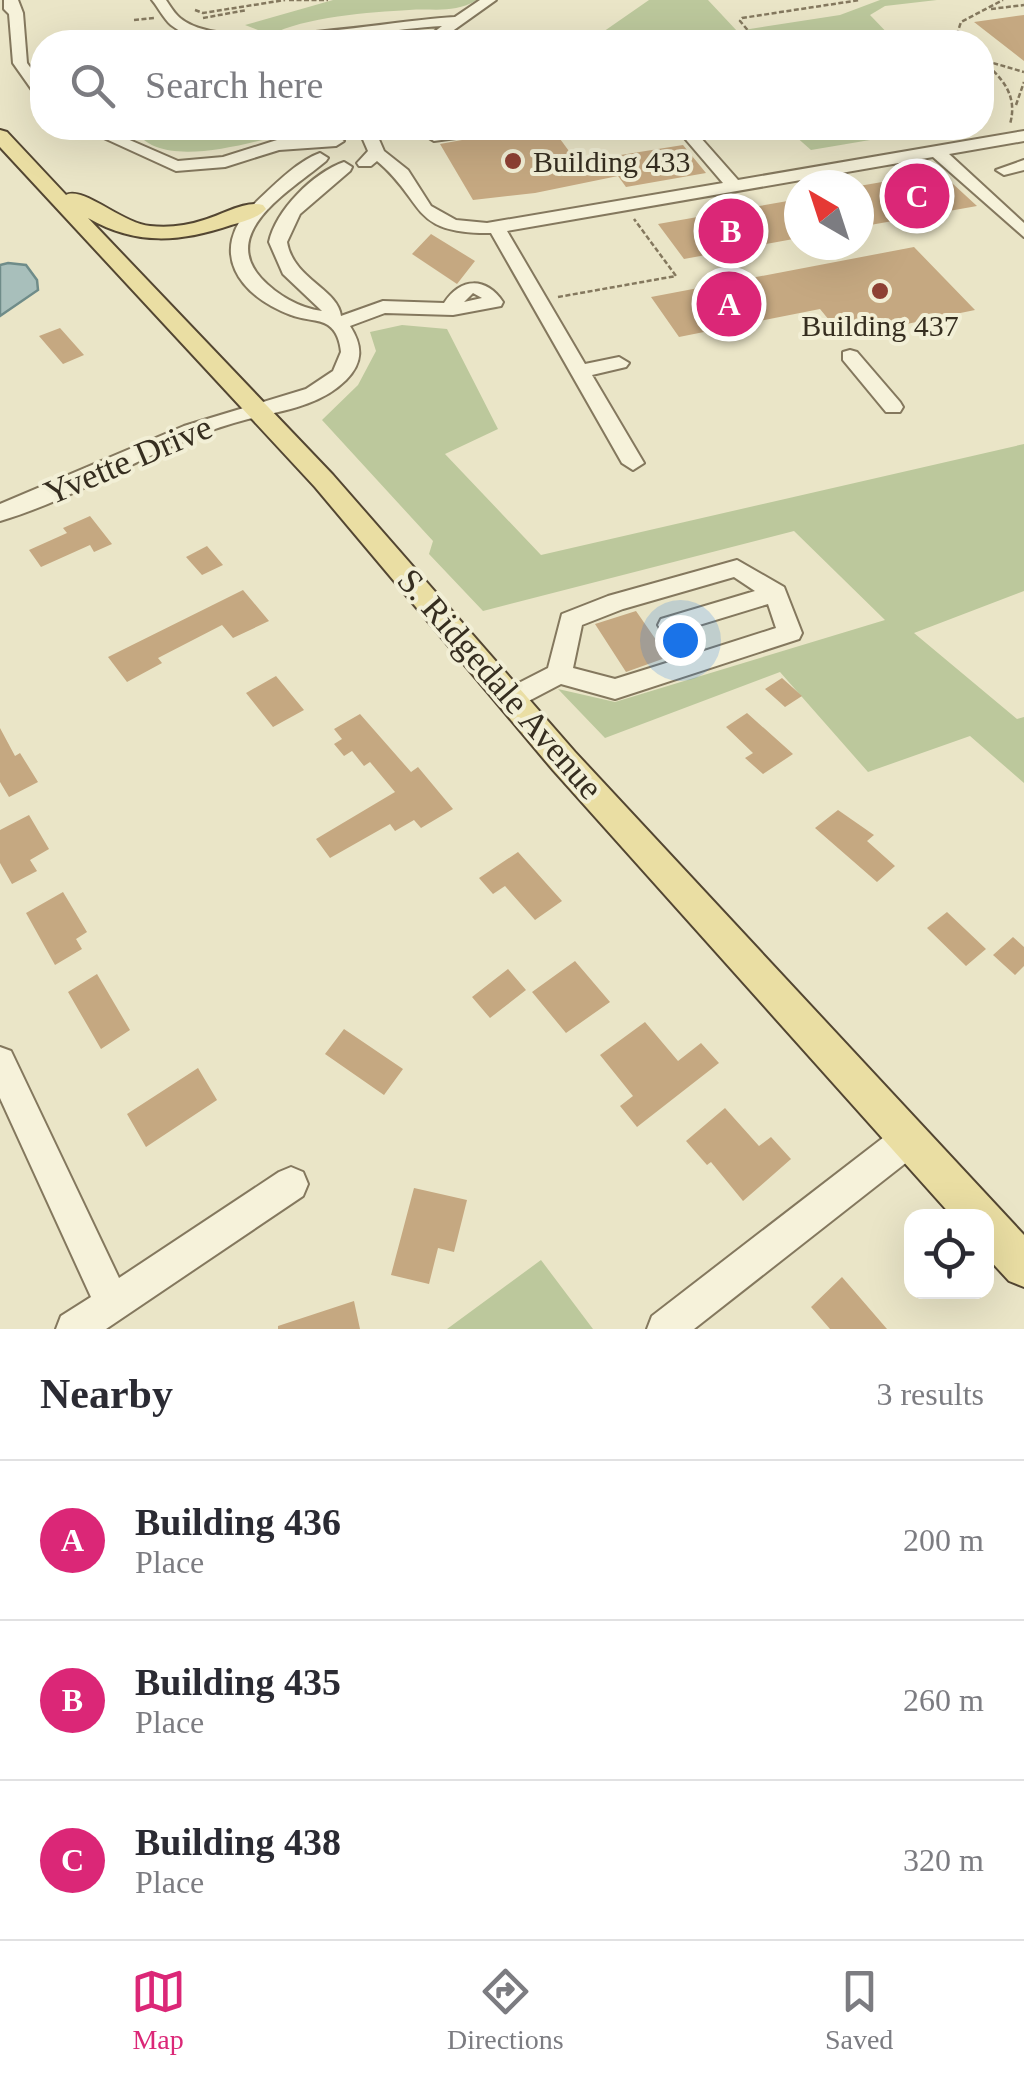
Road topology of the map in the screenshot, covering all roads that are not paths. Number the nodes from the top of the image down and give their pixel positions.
1 (159, 0) edge
2 (172, 0) edge
3 (492, 1) edge
4 (13, 10) edge
5 (460, 21) junction
6 (194, 25) junction
7 (211, 30) edge
8 (353, 30) edge
9 (446, 30) edge
10 (30, 77) edge
11 (0, 136) edge
12 (1024, 136) edge
13 (114, 140) edge
14 (339, 140) joint
15 (369, 140) edge
16 (370, 140) edge
17 (694, 140) edge
18 (937, 151) junction
19 (17, 156) junction
20 (248, 156) junction
21 (1024, 156) edge
22 (320, 157) junction
23 (952, 164) junction
24 (1024, 165) edge
25 (348, 167) junction
26 (1004, 170) dead end
27 (407, 184) junction
28 (734, 186) junction
29 (256, 209) junction
30 (496, 227) junction
31 (198, 232) junction
32 (1024, 232) edge
33 (239, 236) junction
34 (278, 240) junction
35 (494, 302) dead end
36 (335, 320) junction
37 (850, 356) dead end
38 (620, 363) dead end
39 (580, 372) junction
40 (892, 407) dead end
41 (257, 411) junction
42 (632, 463) dead end
43 (0, 513) edge
44 (776, 593) junction
45 (695, 663) junction
46 (559, 674) junction
47 (512, 698) junction
48 (0, 1062) edge
49 (908, 1140) junction
50 (291, 1184) dead end
51 (972, 1209) edge
52 (994, 1234) edge
53 (1024, 1266) edge
54 (113, 1305) junction
55 (74, 1329) edge
56 (665, 1329) edge

1 - 6 street
2 - 6 street
3 - 5 street
4 - 10 street
5 - 8 street
5 - 9 street
6 - 7 street
11 - 19 main road, S. Ridgedale Avenue
12 - 18 street
13 - 20 street
14 - 20 street
14 - 22 street
15 - 25 street
16 - 27 street
17 - 28 street
18 - 23 street
18 - 28 street
19 - 31 main road
19 - 41 main road, S. Ridgedale Avenue
20 - 22 street
21 - 23 street
22 - 25 street
22 - 29 street
23 - 32 street
24 - 26 street
25 - 27 street
25 - 34 street
27 - 30 street
28 - 30 street
29 - 31 main road
29 - 33 street
30 - 39 street
31 - 33 main road
33 - 34 street
33 - 36 street
34 - 36 street
35 - 36 street
36 - 41 street, Yvette Drive
37 - 40 street
38 - 39 street
39 - 42 street
41 - 43 street, Yvette Drive
41 - 47 main road, S. Ridgedale Avenue
44 - 45 street
44 - 45 street
44 - 46 street
45 - 46 street
46 - 47 street
47 - 49 main road, S. Ridgedale Avenue
48 - 54 street
49 - 51 main road, S. Ridgedale Avenue
49 - 56 street
50 - 54 street
52 - 53 main road
54 - 55 street

